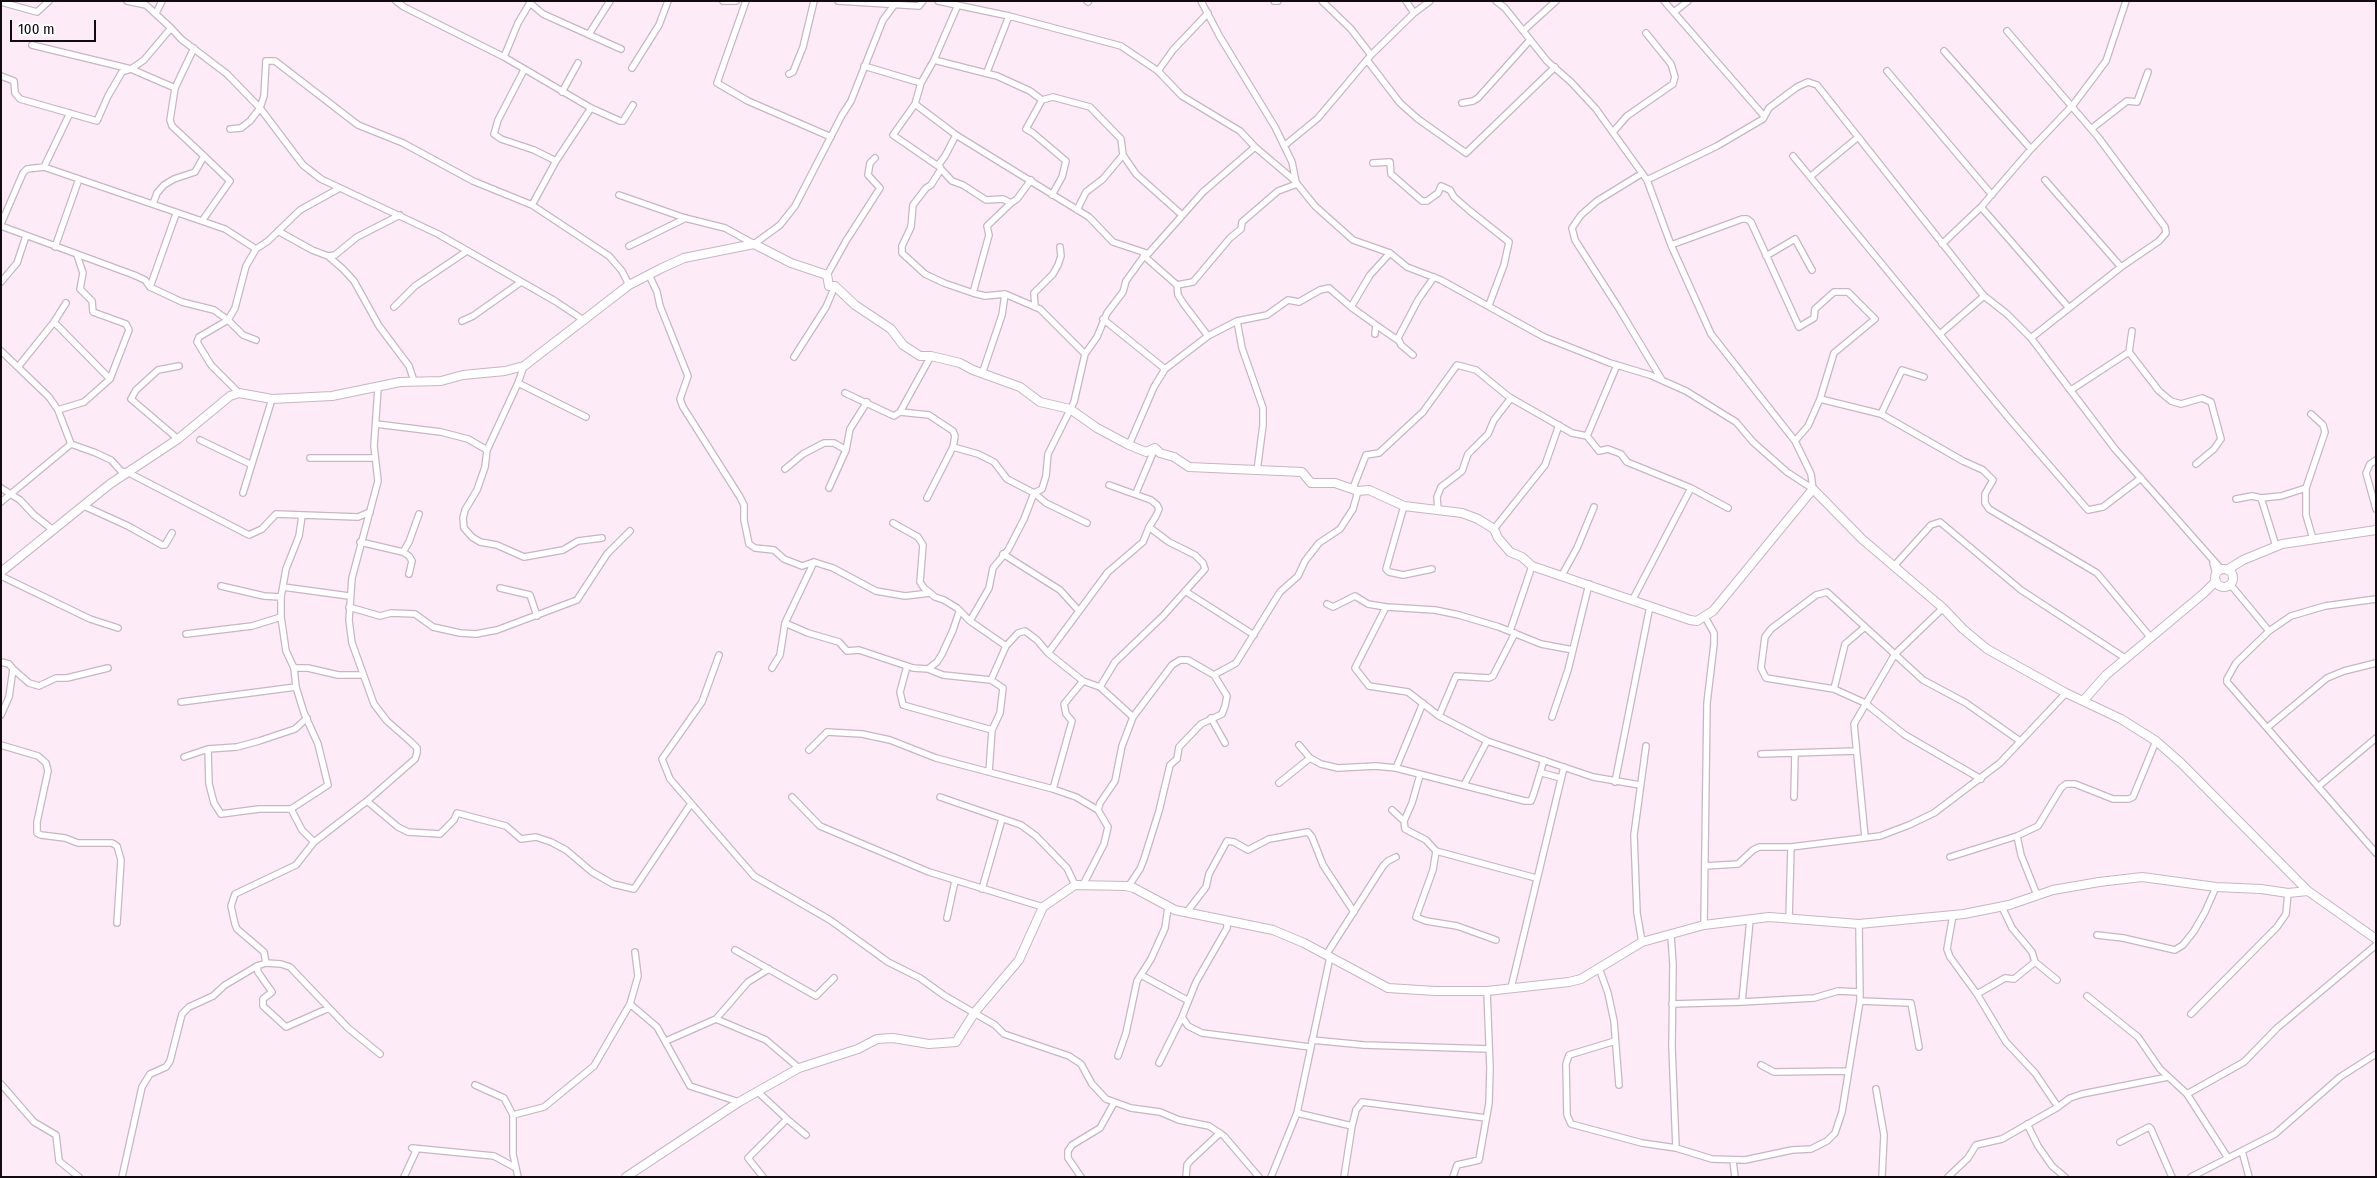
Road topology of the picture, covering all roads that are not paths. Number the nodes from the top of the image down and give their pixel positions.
1 (49, 1) edge
2 (128, 1) edge
3 (162, 1) edge
4 (396, 1) edge
5 (610, 1) edge
6 (668, 1) edge
7 (723, 1) edge
8 (736, 1) edge
9 (746, 1) edge
10 (814, 1) edge
11 (838, 1) edge
12 (923, 1) edge
13 (938, 1) edge
14 (1201, 1) edge
15 (1322, 1) edge
16 (1406, 1) edge
17 (1430, 1) edge
18 (1496, 1) edge
19 (1556, 1) edge
20 (1664, 1) edge
21 (1688, 1) edge
22 (2126, 1) edge
23 (1, 2) edge
24 (530, 2) edge
25 (895, 4) junction
26 (957, 7) junction
27 (1674, 12) junction
28 (156, 13) junction
29 (1208, 13) junction
30 (1414, 13) junction
31 (1009, 16) junction
32 (171, 28) junction
33 (1524, 31) junction
34 (2007, 31) dead end
35 (1646, 33) dead end
36 (589, 34) junction
37 (1530, 40) junction
38 (32, 46) dead end
39 (194, 48) junction
40 (621, 49) dead end
41 (1944, 51) dead end
42 (1371, 55) junction
43 (504, 57) junction
44 (934, 60) junction
45 (1367, 60) junction
46 (578, 62) dead end
47 (864, 66) junction
48 (1555, 67) junction
49 (632, 68) dead end
50 (131, 69) junction
51 (524, 70) junction
52 (1158, 71) junction
53 (1886, 71) dead end
54 (987, 72) junction
55 (2148, 72) dead end
56 (789, 74) dead end
57 (1, 76) edge
58 (921, 83) junction
59 (175, 88) junction
60 (562, 92) junction
61 (1042, 100) junction
62 (1462, 103) dead end
63 (915, 104) junction
64 (633, 105) dead end
65 (2073, 105) junction
66 (260, 108) junction
67 (592, 108) junction
68 (70, 113) junction
69 (1764, 116) junction
70 (230, 129) dead end
71 (2091, 129) junction
72 (1613, 132) junction
73 (956, 135) junction
74 (831, 137) junction
75 (1857, 138) junction
76 (1284, 146) junction
77 (1255, 147) junction
78 (2031, 149) junction
79 (1123, 155) junction
80 (204, 156) junction
81 (1793, 156) dead end
82 (875, 158) dead end
83 (556, 161) junction
84 (1373, 163) dead end
85 (44, 168) junction
86 (940, 168) junction
87 (1641, 174) junction
88 (1811, 176) junction
89 (79, 179) junction
90 (1030, 180) junction
91 (1647, 180) junction
92 (2045, 180) dead end
93 (1296, 183) junction
94 (338, 189) junction
95 (619, 195) dead end
96 (1052, 195) junction
97 (1992, 195) junction
98 (1011, 203) junction
99 (153, 204) junction
100 (532, 206) junction
101 (1981, 207) junction
102 (1078, 210) junction
103 (176, 214) junction
104 (400, 215) junction
105 (1182, 215) junction
106 (686, 218) junction
107 (202, 221) junction
108 (1, 225) edge
109 (278, 232) junction
110 (26, 236) junction
111 (754, 244) junction
112 (1942, 244) junction
113 (1671, 245) junction
114 (55, 246) junction
115 (629, 246) dead end
116 (1060, 247) dead end
117 (256, 249) junction
118 (467, 251) junction
119 (1144, 254) junction
120 (1390, 254) junction
121 (77, 255) junction
122 (328, 256) junction
123 (1766, 256) junction
124 (2121, 268) junction
125 (1812, 270) dead end
126 (648, 275) junction
127 (827, 275) junction
128 (1434, 277) junction
129 (1, 282) edge
130 (521, 282) junction
131 (629, 285) junction
132 (1177, 285) junction
133 (835, 286) junction
134 (150, 287) junction
135 (973, 293) junction
136 (1005, 294) junction
137 (1984, 296) junction
138 (66, 303) dead end
139 (1489, 305) junction
140 (1035, 307) junction
141 (1351, 307) junction
142 (394, 308) dead end
143 (2069, 308) junction
144 (1104, 319) junction
145 (228, 320) junction
146 (582, 320) junction
147 (462, 321) dead end
148 (1237, 321) junction
149 (54, 322) junction
150 (1376, 325) junction
151 (2132, 331) dead end
152 (1375, 334) dead end
153 (1940, 334) junction
154 (1208, 336) junction
155 (2032, 338) junction
156 (256, 340) dead end
157 (1400, 341) junction
158 (1, 351) edge
159 (2129, 352) junction
160 (1085, 354) junction
161 (1413, 355) dead end
162 (932, 356) junction
163 (794, 357) dead end
164 (1617, 365) junction
165 (179, 366) dead end
166 (524, 366) junction
167 (18, 367) junction
168 (1165, 369) junction
169 (982, 374) junction
170 (1924, 377) dead end
171 (110, 379) junction
172 (1662, 380) junction
173 (414, 381) junction
174 (518, 383) junction
175 (378, 388) junction
176 (2071, 390) junction
177 (239, 393) junction
178 (845, 393) dead end
179 (1511, 398) junction
180 (272, 399) junction
181 (1820, 399) junction
182 (867, 402) junction
183 (58, 410) junction
184 (1070, 410) junction
185 (900, 412) junction
186 (1881, 414) junction
187 (2311, 414) dead end
188 (586, 417) dead end
189 (376, 424) junction
190 (1559, 425) junction
191 (1586, 436) junction
192 (178, 439) junction
193 (200, 440) dead end
194 (1795, 440) junction
195 (71, 444) junction
196 (1130, 445) junction
197 (953, 447) junction
198 (1155, 448) junction
199 (487, 450) junction
200 (846, 450) junction
201 (310, 458) dead end
202 (375, 458) junction
203 (2376, 460) edge
204 (250, 464) junction
205 (2196, 464) dead end
206 (785, 469) dead end
207 (1257, 471) junction
208 (129, 472) junction
209 (2141, 478) junction
210 (1110, 485) dead end
211 (1, 488) edge
212 (829, 488) dead end
213 (1691, 488) junction
214 (2306, 488) junction
215 (1356, 489) junction
216 (1813, 489) junction
217 (1034, 492) junction
218 (243, 493) dead end
219 (1136, 493) junction
220 (11, 494) junction
221 (927, 498) dead end
222 (2261, 498) junction
223 (2236, 499) dead end
224 (1, 502) edge
225 (84, 506) junction
226 (1404, 506) junction
227 (1594, 507) dead end
228 (1728, 508) dead end
229 (2376, 509) edge
230 (1438, 510) junction
231 (370, 512) junction
232 (419, 514) dead end
233 (302, 516) junction
234 (893, 523) dead end
235 (1087, 523) dead end
236 (1149, 527) junction
237 (1494, 529) junction
238 (53, 530) junction
239 (2376, 530) edge
240 (630, 531) dead end
241 (172, 533) dead end
242 (602, 538) dead end
243 (2313, 540) junction
244 (360, 542) junction
245 (2276, 546) junction
246 (403, 552) junction
247 (1003, 554) junction
248 (814, 562) junction
249 (1532, 566) junction
250 (1894, 566) junction
251 (1432, 569) dead end
252 (1, 574) edge
253 (409, 574) dead end
254 (1562, 575) junction
255 (2225, 576) junction
256 (1588, 584) junction
257 (220, 586) dead end
258 (283, 587) junction
259 (500, 588) dead end
260 (1185, 591) junction
261 (930, 593) junction
262 (349, 596) junction
263 (281, 597) junction
264 (1633, 599) junction
265 (2376, 599) edge
266 (1327, 604) dead end
267 (1650, 606) junction
268 (349, 607) junction
269 (1386, 607) junction
270 (1943, 608) junction
271 (1079, 611) junction
272 (959, 612) junction
273 (537, 616) junction
274 (281, 617) junction
275 (1705, 617) junction
276 (970, 621) junction
277 (784, 623) junction
278 (1865, 627) junction
279 (118, 628) dead end
280 (2269, 631) junction
281 (1513, 632) junction
282 (186, 634) dead end
283 (1254, 635) junction
284 (2152, 638) junction
285 (1006, 646) junction
286 (1573, 650) junction
287 (1048, 652) junction
288 (1895, 654) junction
289 (719, 655) dead end
290 (2125, 658) junction
291 (1, 662) edge
292 (2376, 663) edge
293 (908, 666) junction
294 (108, 668) dead end
295 (294, 668) junction
296 (772, 668) dead end
297 (13, 669) junction
298 (928, 669) junction
299 (363, 674) junction
300 (1214, 675) junction
301 (991, 680) junction
302 (1083, 681) junction
303 (1100, 686) junction
304 (296, 687) junction
305 (1834, 689) junction
306 (2066, 693) junction
307 (2084, 700) junction
308 (181, 702) dead end
309 (1423, 703) junction
310 (1865, 703) junction
311 (1, 715) edge
312 (1133, 716) junction
313 (1439, 716) junction
314 (1552, 717) dead end
315 (307, 718) junction
316 (1211, 718) junction
317 (2268, 727) junction
318 (992, 730) junction
319 (2376, 738) edge
320 (1487, 741) junction
321 (2020, 741) junction
322 (2156, 741) junction
323 (1225, 743) dead end
324 (1, 745) edge
325 (1299, 745) dead end
326 (1646, 746) dead end
327 (208, 748) junction
328 (809, 750) dead end
329 (1856, 751) junction
330 (1795, 753) junction
331 (1761, 754) dead end
332 (184, 757) dead end
333 (1310, 758) junction
334 (1544, 760) junction
335 (1564, 767) junction
336 (1396, 768) junction
337 (989, 772) junction
338 (1542, 773) junction
339 (1420, 775) junction
340 (1561, 778) junction
341 (1981, 779) junction
342 (1614, 782) junction
343 (1279, 783) dead end
344 (1640, 784) junction
345 (1464, 785) junction
346 (2319, 786) junction
347 (1053, 789) junction
348 (792, 797) dead end
349 (940, 797) dead end
350 (1794, 797) dead end
351 (367, 800) junction
352 (690, 805) junction
353 (291, 809) junction
354 (1098, 810) junction
355 (1392, 810) dead end
356 (1002, 819) junction
357 (1404, 821) junction
358 (2017, 836) junction
359 (1865, 838) junction
360 (314, 842) junction
361 (1791, 847) junction
362 (1436, 851) junction
363 (2376, 853) edge
364 (1950, 856) dead end
365 (1396, 857) dead end
366 (1705, 866) junction
367 (1536, 878) junction
368 (955, 881) junction
369 (1079, 885) junction
370 (1126, 886) junction
371 (2216, 887) junction
372 (982, 889) junction
373 (2308, 891) junction
374 (2288, 893) junction
375 (2037, 894) junction
376 (1043, 907) junction
377 (1168, 907) junction
378 (2002, 907) junction
379 (1354, 912) junction
380 (1186, 913) junction
381 (1954, 915) junction
382 (947, 918) dead end
383 (1789, 918) junction
384 (1227, 920) junction
385 (1750, 920) junction
386 (117, 923) dead end
387 (1859, 924) junction
388 (1704, 925) junction
389 (2097, 935) dead end
390 (1671, 936) junction
391 (2376, 939) edge
392 (1496, 940) dead end
393 (1642, 942) junction
394 (2376, 945) edge
395 (735, 950) dead end
396 (635, 952) dead end
397 (1328, 956) junction
398 (2035, 962) junction
399 (266, 963) junction
400 (257, 966) junction
401 (1598, 968) junction
402 (770, 969) junction
403 (1141, 975) junction
404 (834, 978) dead end
405 (2057, 980) dead end
406 (1510, 988) junction
407 (1487, 991) junction
408 (1859, 992) junction
409 (1977, 994) junction
410 (2087, 996) dead end
411 (1188, 1000) junction
412 (1860, 1001) junction
413 (1742, 1002) junction
414 (630, 1004) junction
415 (1672, 1004) junction
416 (329, 1008) junction
417 (976, 1012) junction
418 (2191, 1014) dead end
419 (1182, 1018) junction
420 (716, 1019) junction
421 (1615, 1041) junction
422 (666, 1042) junction
423 (1311, 1044) junction
424 (1919, 1047) dead end
425 (1489, 1049) junction
426 (380, 1054) dead end
427 (2376, 1054) edge
428 (1118, 1056) dead end
429 (1158, 1063) dead end
430 (1761, 1065) dead end
431 (799, 1068) junction
432 (2160, 1069) junction
433 (1848, 1071) junction
434 (2168, 1077) junction
435 (2158, 1078) junction
436 (1, 1084) edge
437 (475, 1085) dead end
438 (1619, 1085) dead end
439 (1876, 1089) dead end
440 (758, 1092) junction
441 (2187, 1094) junction
442 (739, 1102) junction
443 (1114, 1103) junction
444 (2058, 1107) junction
445 (1298, 1113) junction
446 (513, 1115) junction
447 (1486, 1118) junction
448 (787, 1119) junction
449 (2027, 1124) junction
450 (1352, 1126) junction
451 (1220, 1133) junction
452 (806, 1135) dead end
453 (2120, 1142) dead end
454 (1676, 1148) junction
455 (2242, 1151) junction
456 (2228, 1158) junction
457 (1733, 1161) junction
458 (516, 1168) junction
459 (2063, 1176) edge
460 (78, 1177) edge
461 (122, 1177) edge
462 (404, 1177) edge
463 (518, 1177) edge
464 (626, 1177) edge
465 (763, 1177) edge
466 (1081, 1177) edge
467 (1186, 1177) edge
468 (1259, 1177) edge
469 (1271, 1177) edge
470 (1344, 1177) edge
471 (1453, 1177) edge
472 (1735, 1177) edge
473 (1882, 1177) edge
474 (1948, 1177) edge
475 (2172, 1177) edge
476 (2191, 1177) edge
477 (2249, 1177) edge

1 - 23 street
2 - 28 street
3 - 28 street
4 - 43 street
5 - 36 street
6 - 49 street
7 - 8 street
9 - 74 street
10 - 56 street
11 - 25 street
12 - 25 street
13 - 26 street
14 - 29 street
15 - 42 street
16 - 30 street
17 - 30 street
18 - 33 street
19 - 33 street
20 - 27 street
21 - 27 street
22 - 65 street
24 - 36 street
24 - 43 street
25 - 47 street
26 - 31 street
26 - 44 street
27 - 69 street
28 - 32 street
29 - 52 street
29 - 76 street
30 - 42 street
31 - 52 street
31 - 54 street
32 - 39 street
32 - 50 street
33 - 37 street
34 - 65 street
35 - 72 street
36 - 40 street
37 - 48 street
37 - 62 street
38 - 50 street
39 - 59 street
39 - 66 street
41 - 78 street
42 - 45 street
43 - 51 street
44 - 54 street
44 - 58 street
45 - 48 street
45 - 76 street
46 - 60 street
47 - 58 street
47 - 74 street
48 - 72 street
50 - 59 street
50 - 68 street
51 - 60 street
51 - 83 street
52 - 77 street
53 - 97 street
54 - 61 street
55 - 71 street
57 - 68 street
58 - 63 street
59 - 80 street
60 - 67 street
61 - 79 street
61 - 96 street
63 - 73 street
63 - 86 street
64 - 67 street
65 - 71 street
65 - 78 street
66 - 70 street
66 - 94 street
66 - 100 street
67 - 83 street
68 - 85 street
69 - 75 street
69 - 91 street
71 - 124 street
72 - 87 street
73 - 86 street
73 - 90 street
74 - 111 street
75 - 88 street
75 - 112 street
76 - 93 street
77 - 93 street
77 - 105 street
78 - 97 street
79 - 102 street
79 - 105 street
80 - 99 street
80 - 107 street
81 - 88 street
82 - 127 street
83 - 100 street
84 - 139 street
85 - 89 street
85 - 108 street
86 - 98 street
86 - 135 street
87 - 91 street
87 - 172 street
88 - 153 street
89 - 99 street
89 - 114 street
90 - 96 street
90 - 98 street
91 - 113 street
92 - 124 street
93 - 120 street
93 - 132 street
94 - 104 street
94 - 109 street
95 - 106 street
96 - 102 street
97 - 101 street
98 - 135 street
99 - 103 street
100 - 131 street
101 - 112 street
101 - 143 street
102 - 119 street
103 - 107 street
103 - 134 street
104 - 118 street
104 - 122 street
105 - 119 street
106 - 111 street
106 - 115 street
107 - 117 street
108 - 110 street
109 - 117 street
109 - 122 street
110 - 114 street
110 - 129 street
111 - 126 street
111 - 127 street
112 - 137 street
113 - 123 street
113 - 194 street
114 - 121 street
116 - 140 street
117 - 145 street
118 - 130 street
118 - 142 street
119 - 132 street
119 - 144 street
120 - 128 street
120 - 141 street
121 - 134 street
121 - 171 street
122 - 173 street
123 - 125 street
123 - 181 street
124 - 143 street
126 - 131 street
126 - 248 street
127 - 133 street
128 - 139 street
128 - 157 street
130 - 146 street
130 - 147 street
131 - 146 street
132 - 154 street
133 - 162 street
133 - 163 street
134 - 145 street
135 - 136 street
136 - 140 street
136 - 169 street
137 - 153 street
137 - 155 street
138 - 149 street
139 - 164 street
140 - 160 street
141 - 148 street
141 - 150 street
143 - 155 street
144 - 160 street
144 - 168 street
145 - 156 street
145 - 177 street
146 - 166 street
148 - 154 street
148 - 207 street
149 - 167 street
149 - 171 street
150 - 152 street
150 - 157 street
151 - 159 street
153 - 209 street
154 - 168 street
155 - 176 street
157 - 161 street
158 - 167 street
159 - 176 street
159 - 205 street
160 - 184 street
162 - 169 street
162 - 185 street
164 - 172 street
164 - 191 street
165 - 192 street
166 - 173 street
166 - 174 street
167 - 183 street
168 - 196 street
169 - 184 street
170 - 186 street
171 - 183 street
172 - 216 street
173 - 175 street
174 - 188 street
174 - 199 street
175 - 180 street
175 - 189 street
176 - 209 street
177 - 180 street
177 - 192 street
178 - 182 street
179 - 190 street
179 - 215 street
179 - 230 street
180 - 204 street
181 - 186 street
181 - 194 street
182 - 185 street
182 - 200 street
183 - 195 street
184 - 196 street
184 - 217 street
185 - 197 street
186 - 284 street
187 - 214 street
189 - 199 street
189 - 202 street
190 - 191 street
190 - 237 street
191 - 213 street
192 - 208 street
193 - 204 street
194 - 216 street
195 - 208 street
195 - 220 street
196 - 198 street
197 - 217 street
197 - 221 street
198 - 207 street
198 - 219 street
199 - 242 street
200 - 206 street
200 - 212 street
201 - 202 street
202 - 231 street
203 - 229 street
204 - 218 street
207 - 215 street
208 - 225 street
208 - 233 street
209 - 255 street
210 - 219 street
211 - 220 street
213 - 228 street
213 - 264 street
214 - 222 street
214 - 243 street
215 - 226 street
215 - 283 street
216 - 250 street
216 - 275 street
217 - 235 street
217 - 247 street
219 - 236 street
220 - 224 street
220 - 238 street
222 - 223 street
222 - 245 street
225 - 238 street
225 - 241 street
226 - 230 street
226 - 251 street
227 - 254 street
230 - 237 street
231 - 233 street
231 - 244 street
232 - 246 street
233 - 258 street
234 - 261 street
236 - 260 street
236 - 271 street
237 - 249 street
238 - 252 street
239 - 243 street
240 - 273 street
243 - 245 street
244 - 246 street
244 - 262 street
245 - 255 street
246 - 253 street
247 - 271 street
247 - 276 street
248 - 261 street
248 - 277 street
249 - 254 street
249 - 281 street
250 - 270 street
250 - 290 street
252 - 279 street
254 - 256 street
255 - 280 street
255 - 284 street
256 - 264 street
256 - 286 street
257 - 263 street
258 - 262 street
258 - 263 street
259 - 273 street
260 - 283 street
260 - 303 street
261 - 272 street
262 - 268 street
263 - 274 street
264 - 267 street
265 - 280 street
266 - 269 street
267 - 275 street
267 - 342 street
268 - 273 street
268 - 299 street
269 - 281 street
269 - 309 street
270 - 288 street
270 - 306 street
271 - 287 street
272 - 276 street
272 - 298 street
274 - 282 street
274 - 295 street
275 - 366 street
276 - 285 street
277 - 293 street
277 - 296 street
278 - 288 street
278 - 305 street
278 - 305 street
280 - 317 street
281 - 286 street
281 - 313 street
283 - 300 street
284 - 290 street
285 - 287 street
285 - 301 street
286 - 314 street
287 - 302 street
288 - 310 street
288 - 321 street
289 - 352 street
290 - 307 street
291 - 297 street
292 - 317 street
293 - 298 street
293 - 318 street
294 - 297 street
295 - 299 street
295 - 304 street
297 - 311 street
298 - 301 street
299 - 351 street
300 - 312 street
300 - 316 street
301 - 318 street
302 - 303 street
302 - 347 street
303 - 312 street
304 - 308 street
304 - 315 street
305 - 310 street
306 - 307 street
306 - 321 street
307 - 322 street
309 - 313 street
309 - 336 street
310 - 329 street
310 - 341 street
312 - 354 street
313 - 320 street
315 - 327 street
315 - 353 street
316 - 323 street
316 - 370 street
317 - 346 street
318 - 337 street
319 - 346 street
320 - 334 street
320 - 345 street
321 - 341 street
322 - 358 street
322 - 373 street
324 - 386 street
325 - 333 street
326 - 344 street
327 - 332 street
327 - 353 street
328 - 337 street
329 - 330 street
329 - 359 street
330 - 331 street
330 - 350 street
333 - 336 street
333 - 343 street
334 - 335 street
334 - 338 street
335 - 340 street
335 - 342 street
336 - 339 street
337 - 347 street
338 - 340 street
338 - 345 street
339 - 345 street
339 - 357 street
340 - 367 street
341 - 359 street
342 - 344 street
344 - 393 street
346 - 363 street
347 - 354 street
348 - 368 street
349 - 356 street
351 - 352 street
351 - 360 street
352 - 417 street
353 - 360 street
354 - 369 street
355 - 357 street
356 - 369 street
356 - 372 street
357 - 362 street
358 - 364 street
358 - 375 street
359 - 361 street
360 - 399 street
361 - 366 street
361 - 383 street
362 - 367 street
362 - 392 street
365 - 379 street
366 - 388 street
367 - 406 street
368 - 372 street
368 - 382 street
369 - 370 street
369 - 376 street
370 - 377 street
371 - 374 street
371 - 375 street
371 - 389 street
372 - 376 street
373 - 374 street
373 - 391 street
374 - 418 street
375 - 378 street
376 - 417 street
377 - 380 street
377 - 403 street
378 - 381 street
378 - 398 street
379 - 380 street
379 - 397 street
380 - 384 street
381 - 387 street
381 - 409 street
383 - 385 street
383 - 387 street
384 - 397 street
384 - 411 street
385 - 388 street
385 - 413 street
387 - 408 street
388 - 390 street
390 - 393 street
390 - 415 street
393 - 401 street
394 - 441 street
395 - 402 street
396 - 414 street
397 - 407 street
397 - 423 street
398 - 405 street
398 - 409 street
399 - 400 street
399 - 416 street
400 - 416 street
400 - 461 street
401 - 406 street
401 - 421 street
402 - 404 street
402 - 420 street
403 - 411 street
403 - 428 street
406 - 407 street
407 - 425 street
408 - 412 street
408 - 413 street
409 - 444 street
410 - 432 street
411 - 419 street
412 - 424 street
412 - 433 street
413 - 415 street
414 - 422 street
414 - 446 street
415 - 454 street
416 - 426 street
417 - 431 street
417 - 443 street
419 - 423 street
419 - 429 street
420 - 422 street
420 - 431 street
421 - 438 street
421 - 454 street
422 - 442 street
423 - 425 street
423 - 445 street
425 - 447 street
427 - 455 street
430 - 433 street
431 - 440 street
432 - 434 street
432 - 435 street
433 - 457 street
434 - 435 street
434 - 441 street
435 - 444 street
436 - 460 street
437 - 446 street
439 - 473 street
440 - 442 street
440 - 448 street
441 - 456 street
442 - 464 street
443 - 451 street
443 - 466 street
444 - 449 street
445 - 450 street
445 - 469 street
446 - 458 street
447 - 450 street
447 - 471 street
448 - 452 street
448 - 465 street
449 - 459 street
449 - 474 street
450 - 470 street
451 - 467 street
451 - 468 street
453 - 475 street
454 - 457 street
455 - 456 street
455 - 477 street
456 - 476 street
457 - 472 street
458 - 462 street
458 - 463 street

